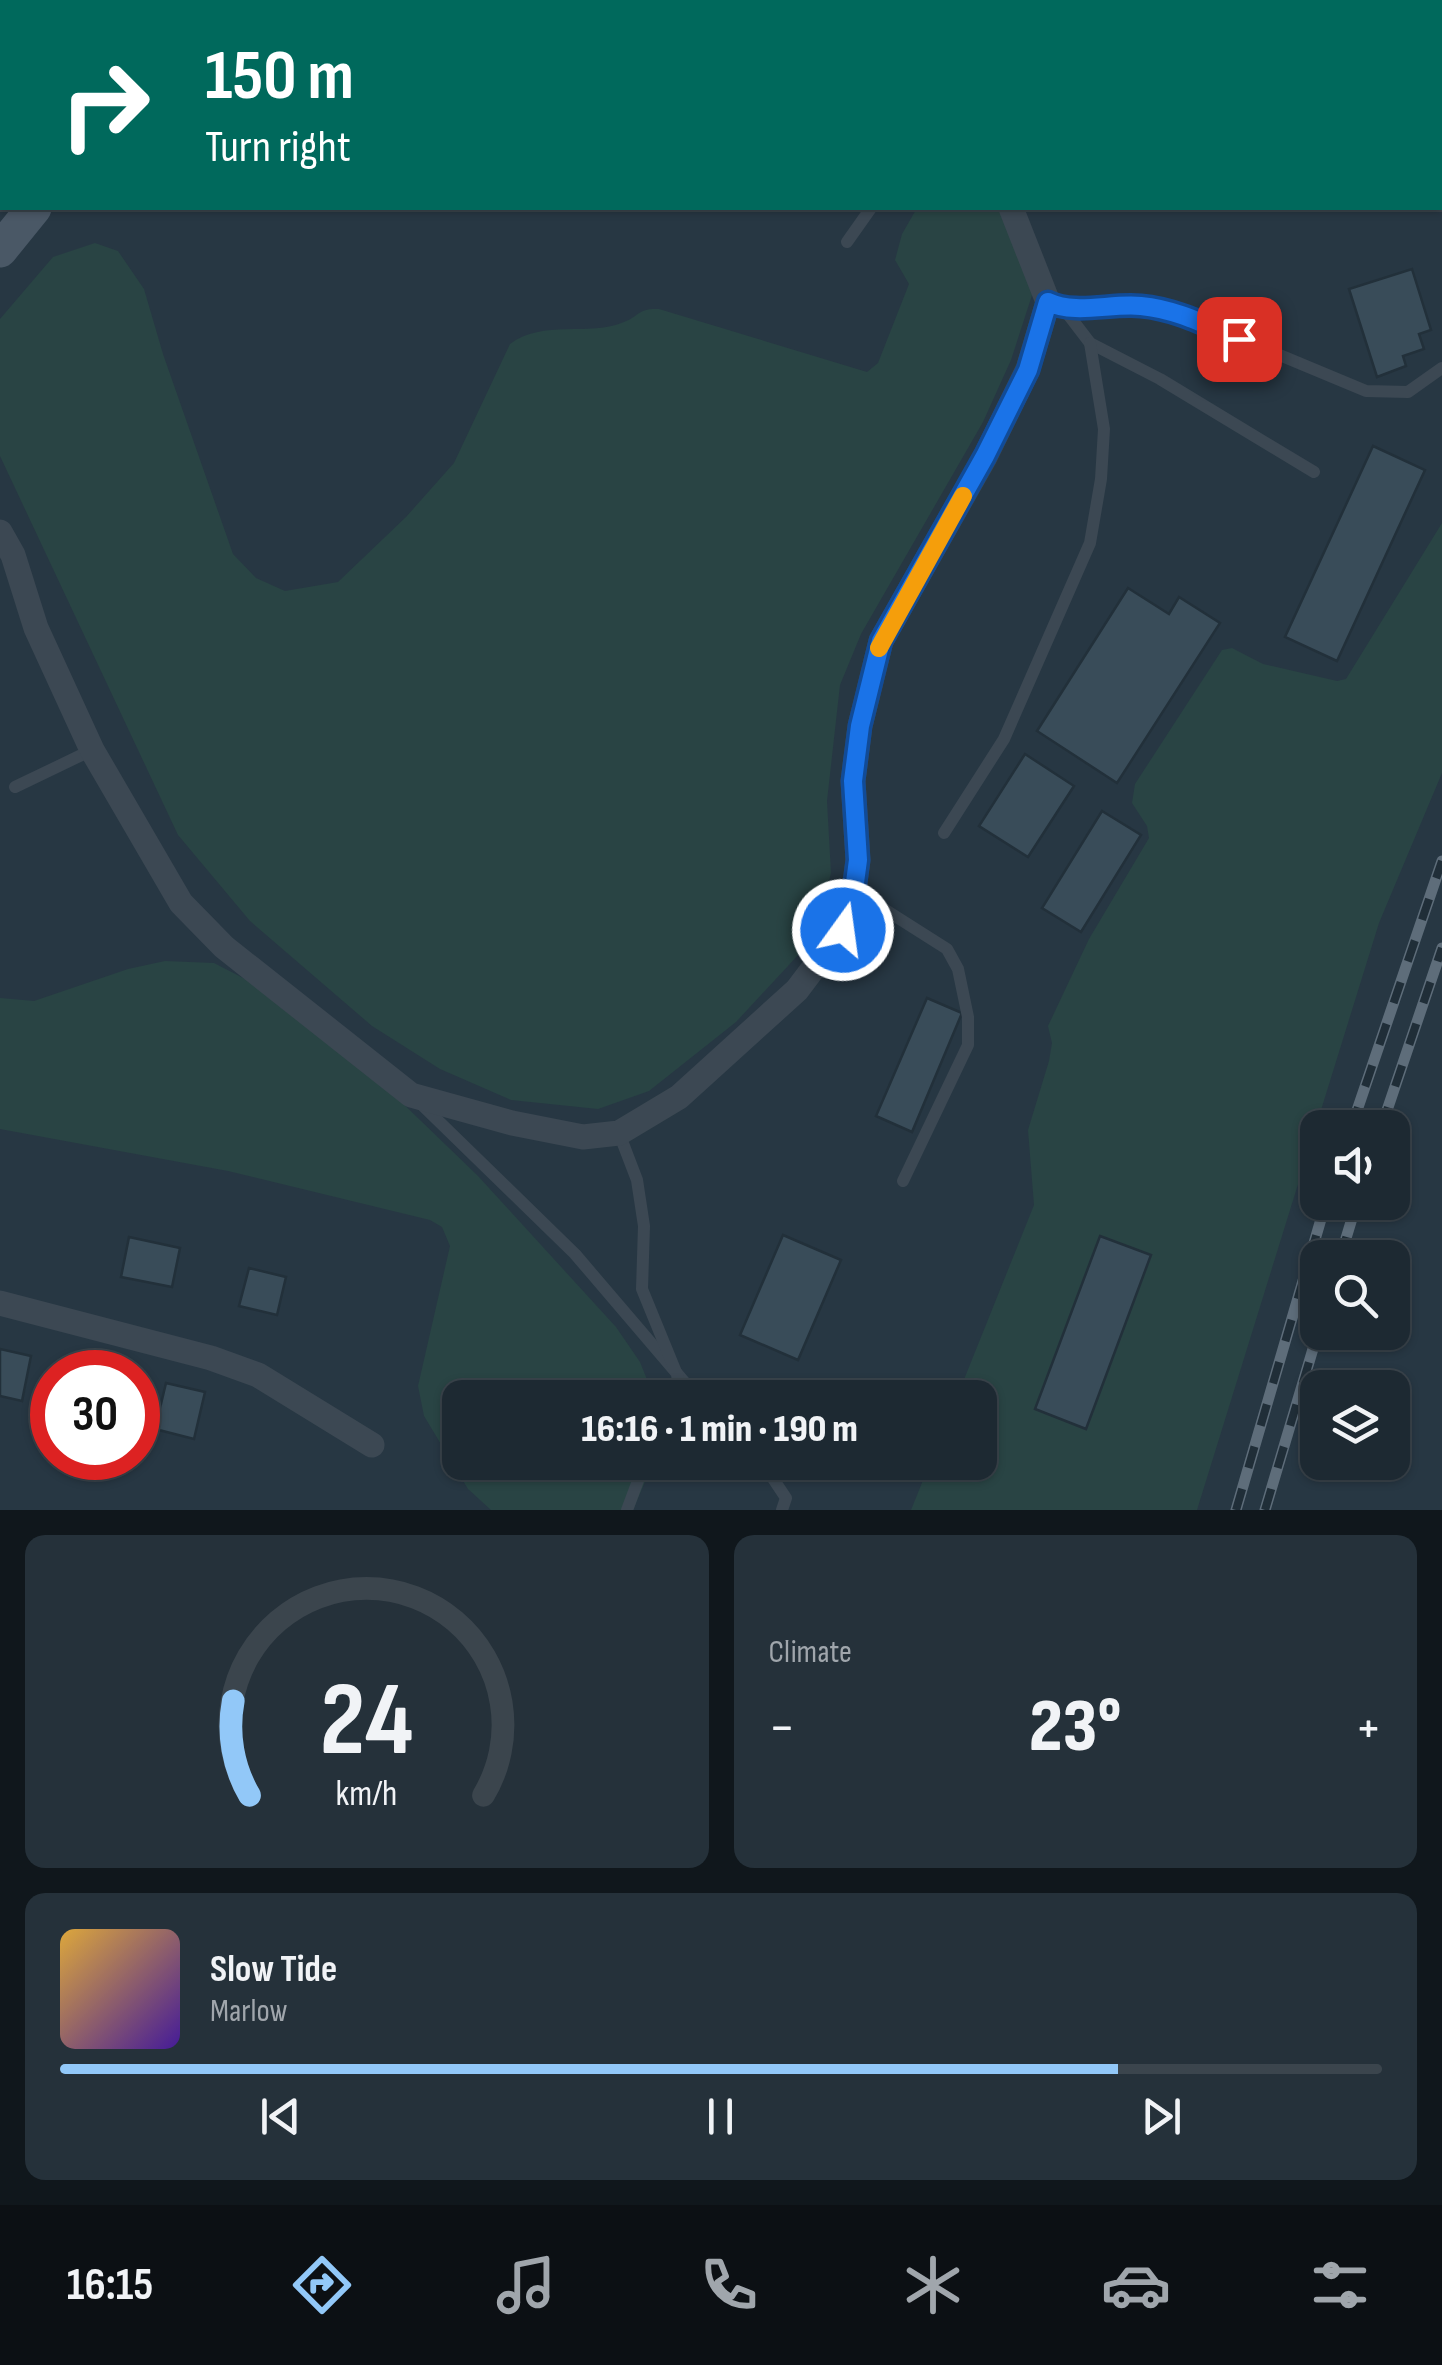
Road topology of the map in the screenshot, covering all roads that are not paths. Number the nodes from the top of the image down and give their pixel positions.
1 (871, 210) edge
2 (1012, 210) edge
3 (848, 242) dead end
4 (1056, 305) junction
5 (1090, 343) junction
6 (1442, 368) edge
7 (1314, 472) dead end
8 (0, 532) edge
9 (92, 750) junction
10 (15, 787) dead end
11 (944, 833) dead end
12 (854, 890) junction
13 (412, 1095) junction
14 (619, 1133) junction
15 (903, 1181) dead end
16 (0, 1302) edge
17 (678, 1377) junction
18 (677, 1380) edge
19 (681, 1380) edge
20 (372, 1445) dead end
21 (638, 1480) edge
22 (774, 1480) edge
23 (626, 1510) edge
24 (782, 1510) edge

1 - 3 lane
2 - 4 street
4 - 5 lane
4 - 6 lane
4 - 12 street
5 - 7 lane
5 - 11 lane
8 - 9 street
9 - 10 lane
9 - 13 street
12 - 14 street
12 - 15 lane
13 - 14 street
13 - 17 lane
14 - 17 lane
16 - 20 street
17 - 18 lane
17 - 19 lane
21 - 23 lane
22 - 24 lane

